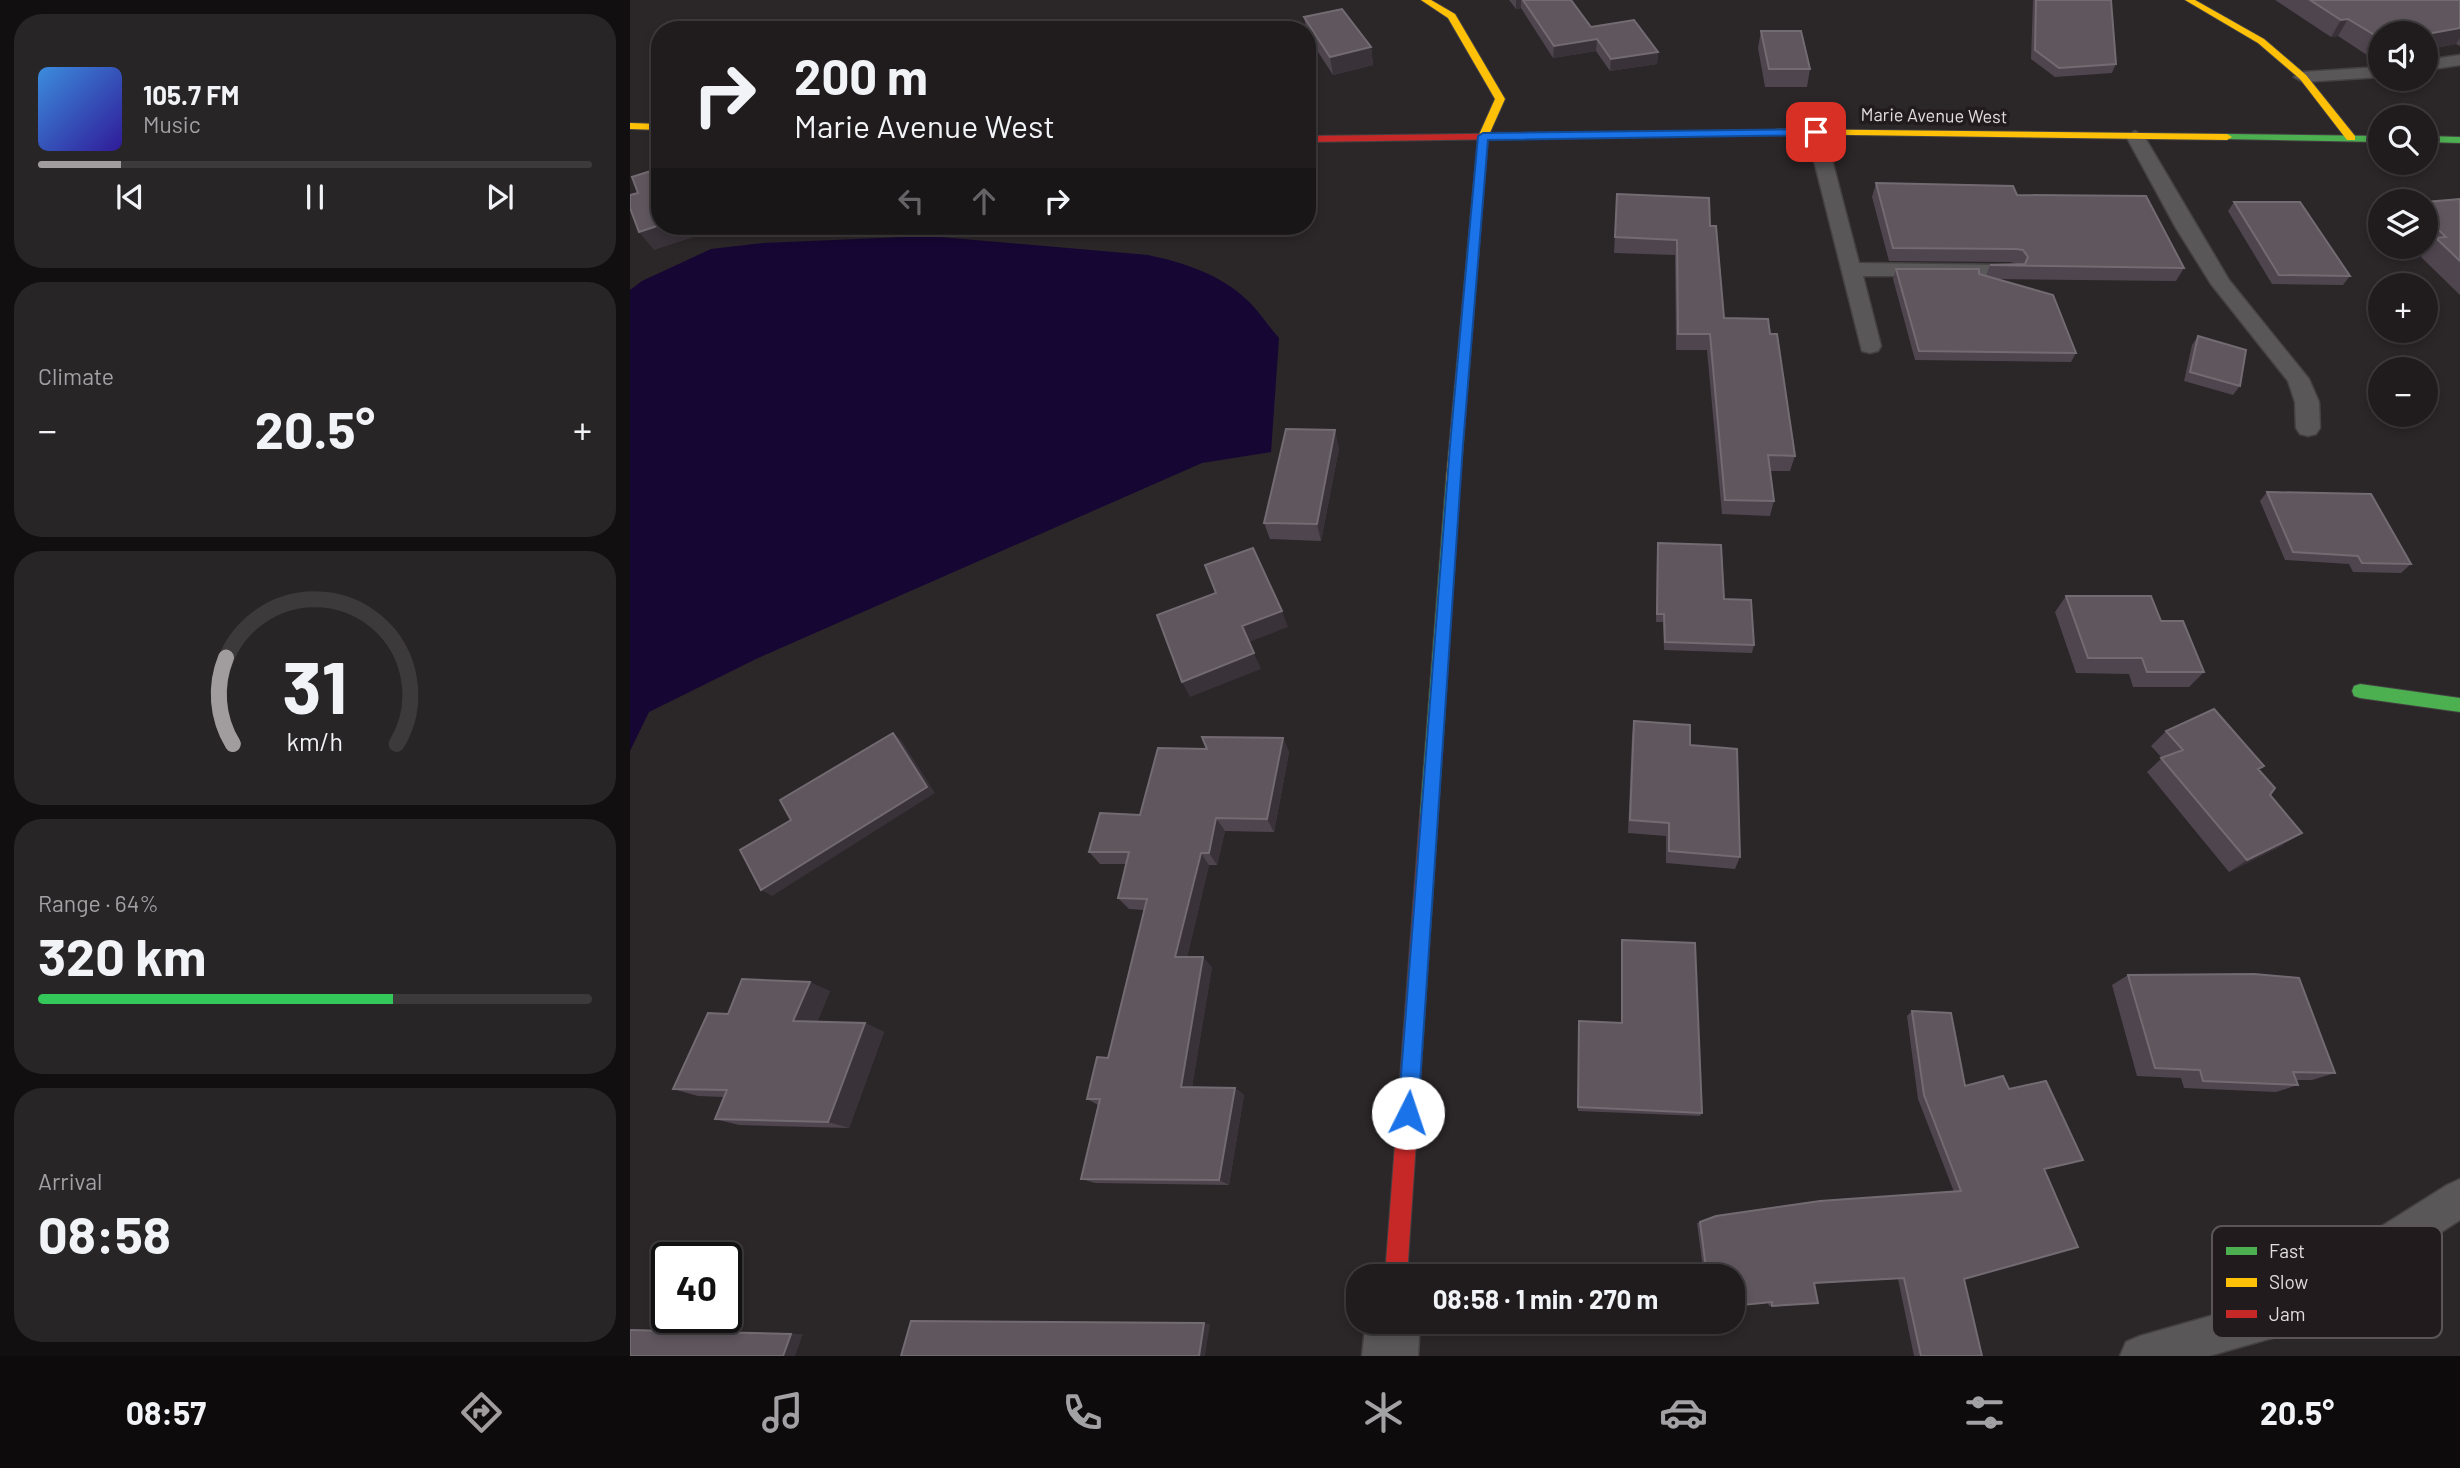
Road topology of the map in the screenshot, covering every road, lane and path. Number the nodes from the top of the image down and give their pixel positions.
1 (1424, 0) edge
2 (2189, 0) edge
3 (2460, 60) edge
4 (2438, 63) edge
5 (2368, 73) edge
6 (2303, 77) junction
7 (1816, 132) junction
8 (1483, 136) junction
9 (2136, 136) junction
10 (2351, 138) junction
11 (1316, 139) edge
12 (2368, 139) edge
13 (2438, 139) edge
14 (2460, 140) edge
15 (1851, 269) junction
16 (2010, 271) edge
17 (1870, 346) dead end
18 (2308, 428) dead end
19 (2360, 691) dead end
20 (2460, 705) edge
21 (2460, 1198) edge
22 (2416, 1226) edge
23 (1397, 1264) edge
24 (1392, 1334) edge
25 (2212, 1335) edge
26 (1390, 1356) edge
27 (2140, 1356) edge

1 - 8 street
2 - 6 street
3 - 4 lane
5 - 6 lane
6 - 10 street
7 - 8 street, Marie Avenue West
7 - 9 street, Marie Avenue West
7 - 15 lane
8 - 11 street, Marie Avenue West
8 - 23 street
9 - 10 street, Marie Avenue West
9 - 18 lane
10 - 12 street, Marie Avenue West
13 - 14 street
15 - 16 lane
15 - 17 lane
19 - 20 street
21 - 22 lane
24 - 26 street
25 - 27 lane

